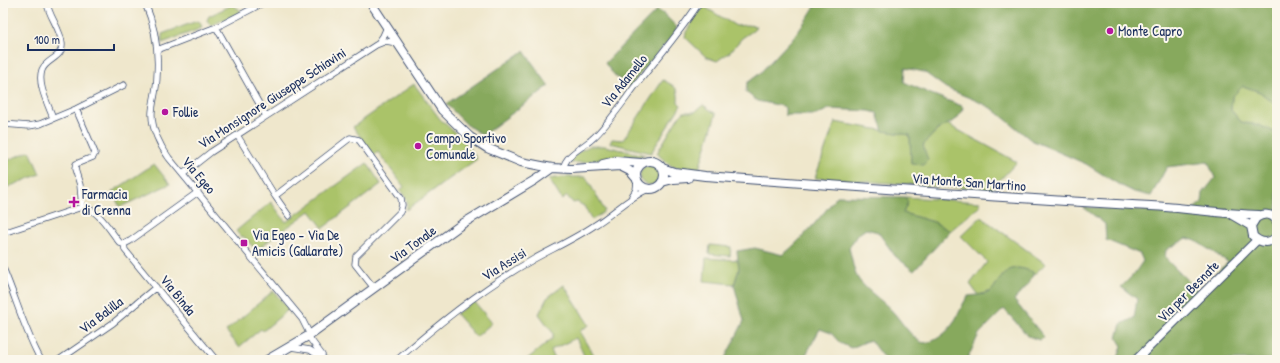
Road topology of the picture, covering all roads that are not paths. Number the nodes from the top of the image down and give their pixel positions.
1 (47, 3) edge
2 (145, 3) edge
3 (263, 3) edge
4 (371, 3) edge
5 (699, 3) edge
6 (216, 27) junction
7 (387, 27) junction
8 (397, 43) junction
9 (376, 45) junction
10 (157, 50) junction
11 (124, 85) dead end
12 (76, 109) junction
13 (266, 116) junction
14 (53, 118) junction
15 (3, 124) edge
16 (236, 135) junction
17 (641, 163) junction
18 (537, 166) junction
19 (552, 168) junction
20 (587, 168) junction
21 (662, 168) junction
22 (562, 169) junction
23 (183, 174) junction
24 (705, 176) junction
25 (535, 180) junction
26 (636, 180) junction
27 (662, 182) junction
28 (648, 189) junction
29 (198, 192) junction
30 (275, 196) junction
31 (630, 198) junction
32 (82, 207) junction
33 (1232, 214) junction
34 (1259, 215) junction
35 (289, 216) dead end
36 (1276, 219) edge
37 (1251, 226) junction
38 (3, 234) edge
39 (1277, 236) edge
40 (1257, 240) junction
41 (124, 244) junction
42 (3, 268) edge
43 (156, 287) junction
44 (374, 288) junction
45 (309, 336) junction
46 (291, 347) junction
47 (37, 354) junction
48 (34, 360) edge
49 (41, 360) edge
50 (59, 360) edge
51 (216, 360) edge
52 (267, 360) edge
53 (325, 360) edge
54 (397, 360) edge
55 (1136, 360) edge

1 - 14 street
2 - 10 street, Via Egeo
3 - 6 street
4 - 7 street, Via Monte San Martino
5 - 22 street, Via Adamello
6 - 10 street
6 - 13 street
7 - 8 street, Via Monte San Martino
7 - 9 street, Via Monsignore Giuseppe Schiavini
8 - 9 street, Via Monsignore Giuseppe Schiavini
8 - 18 street, Via Monte San Martino
9 - 13 street, Via Monsignore Giuseppe Schiavini
10 - 23 street, Via Egeo
11 - 12 street
12 - 14 street
12 - 32 street
13 - 16 street, Via Monsignore Giuseppe Schiavini
14 - 15 street
16 - 23 street, Via Monsignore Giuseppe Schiavini
16 - 30 street
17 - 20 street, Via Monte San Martino
17 - 21 street, Via Monte San Martino
17 - 26 street
18 - 19 street, Via Monte San Martino
18 - 25 street
19 - 22 street, Via Monte San Martino
19 - 25 street, Via Tonale
20 - 22 street, Via Monte San Martino
20 - 26 street, Via Monte San Martino
21 - 24 street, Via Monte San Martino
21 - 27 street
23 - 29 street, Via Egeo
24 - 27 street, Via Monte San Martino
24 - 33 street, Via Monte San Martino
25 - 44 street, Via Tonale
26 - 28 street, Via Monte San Martino
26 - 31 street, Via Assisi
27 - 28 street, Via Monte San Martino
28 - 31 street, Via Assisi
29 - 41 street
29 - 45 street, Via Egeo
30 - 35 street
30 - 44 street
31 - 54 street, Via Assisi
32 - 38 street
32 - 41 street, Via Binda
33 - 34 street, Via Monte San Martino
33 - 37 street, Via Monte San Martino
34 - 36 street, Via Monte San Martino
34 - 37 street
37 - 40 street
39 - 40 street
40 - 55 street, Via per Besnate
41 - 43 street, Via Binda
42 - 47 street
43 - 50 street, Via Balilla
43 - 51 street, Via Binda
44 - 45 street, Via Tonale
45 - 46 street, Via Tonale
45 - 53 street
46 - 52 street, Via Tonale
46 - 53 street
47 - 48 street
47 - 49 street

